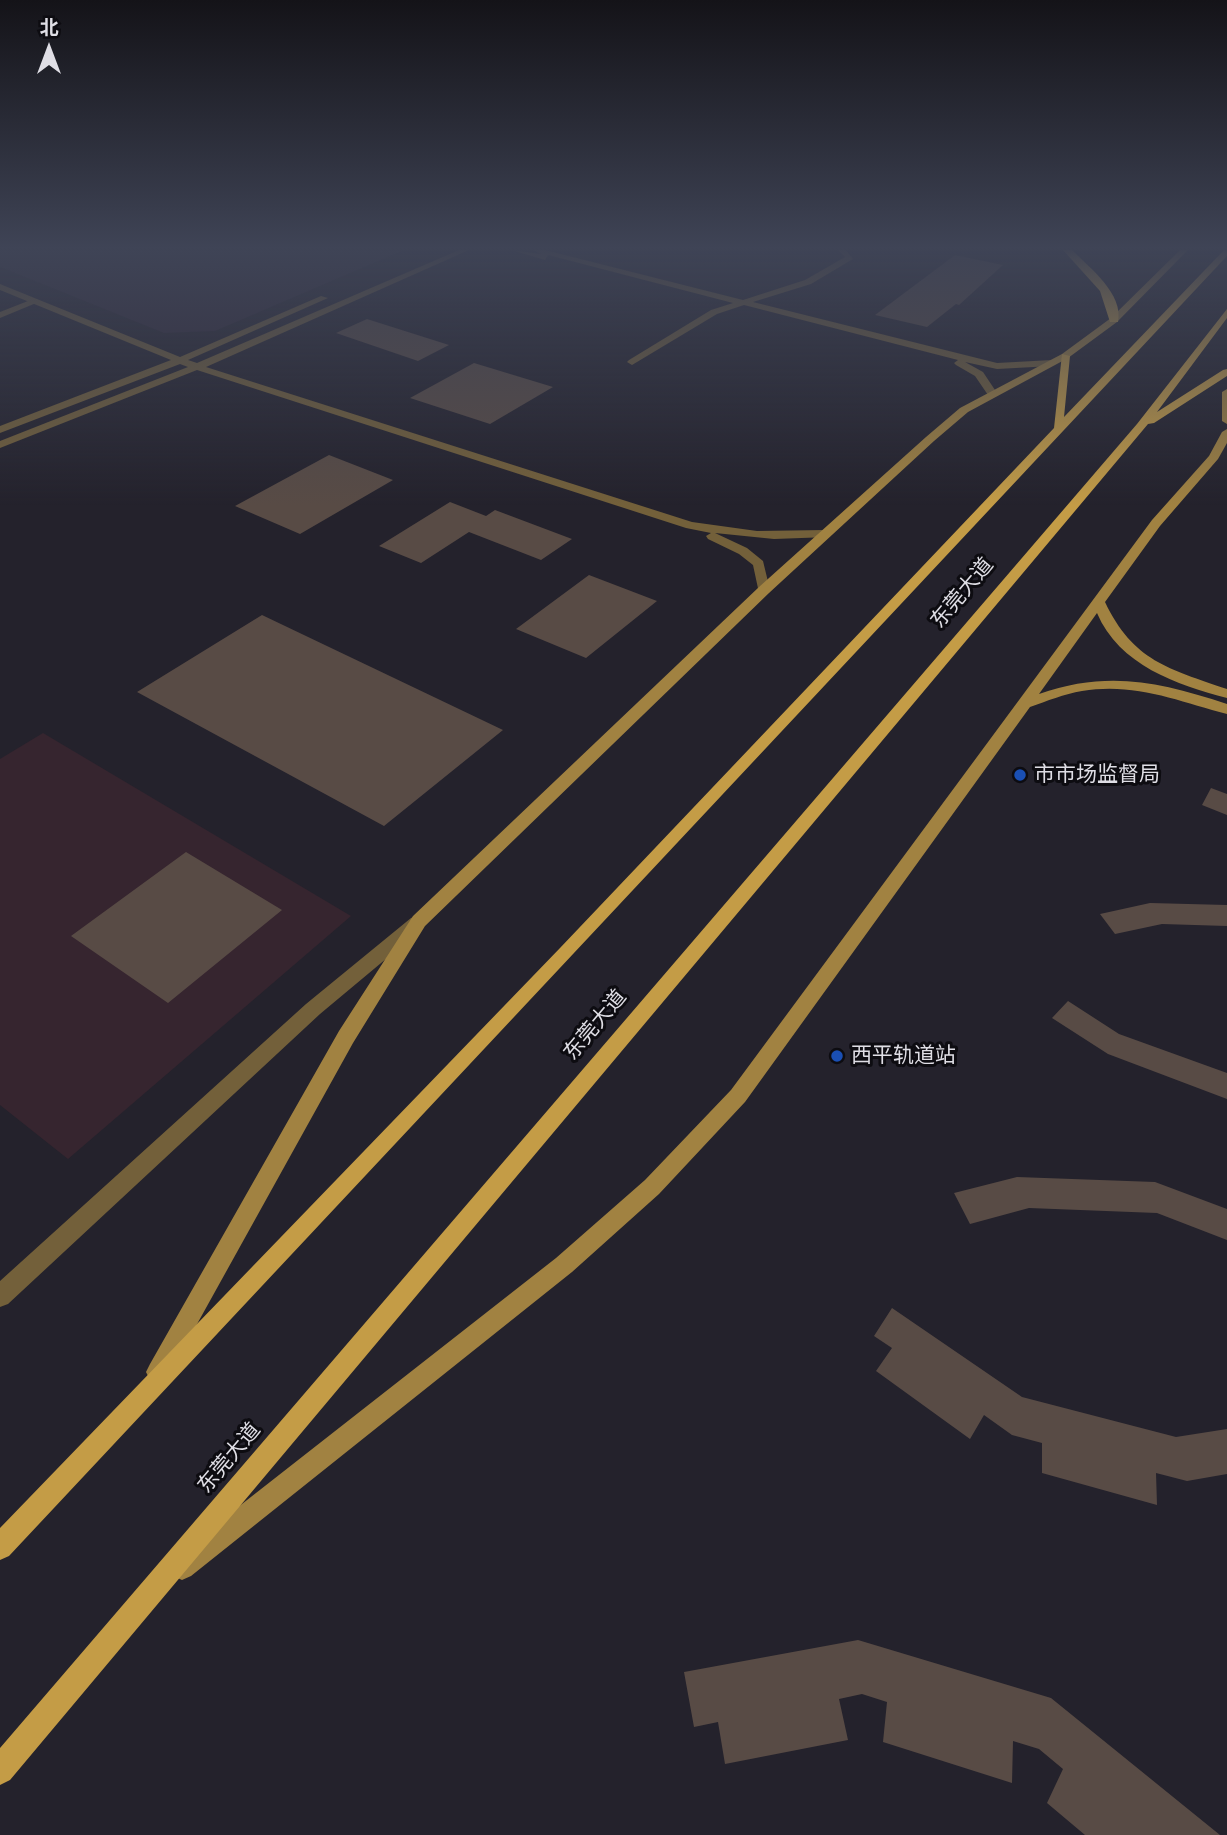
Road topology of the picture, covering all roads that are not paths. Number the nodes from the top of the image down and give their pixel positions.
1 (121, 336) edge
2 (236, 336) edge
3 (269, 336) edge
4 (678, 336) edge
5 (857, 336) edge
6 (871, 336) edge
7 (1092, 336) edge
8 (1146, 336) edge
9 (1210, 336) edge
10 (1058, 359) junction
11 (180, 360) junction
12 (632, 362) dead end
13 (197, 367) junction
14 (1227, 372) edge
15 (1227, 391) edge
16 (992, 393) junction
17 (1227, 421) edge
18 (1141, 426) junction
19 (1058, 427) junction
20 (0, 430) edge
21 (1227, 432) edge
22 (0, 445) edge
23 (690, 525) junction
24 (825, 534) junction
25 (764, 590) junction
26 (1099, 603) junction
27 (1227, 694) edge
28 (1027, 703) junction
29 (1227, 709) edge
30 (419, 920) junction
31 (0, 1296) edge
32 (147, 1391) junction
33 (0, 1547) edge
34 (155, 1589) junction
35 (0, 1769) edge

1 - 11 street
2 - 11 street
3 - 13 street
4 - 12 street
5 - 16 street
6 - 10 street
7 - 10 main road
8 - 19 main road, 东莞大道
9 - 18 main road, 东莞大道
10 - 16 main road
10 - 19 main road
11 - 13 street
11 - 20 street
13 - 22 street
13 - 23 street
14 - 18 main road
15 - 17 main road
16 - 24 main road
18 - 34 main road, 东莞大道
19 - 32 main road, 东莞大道
21 - 26 main road
23 - 24 street
23 - 25 street
24 - 25 main road
25 - 30 main road
26 - 27 main road
26 - 28 main road
28 - 29 main road
28 - 34 main road
30 - 31 street
30 - 32 main road
32 - 33 main road, 东莞大道
34 - 35 main road, 东莞大道

